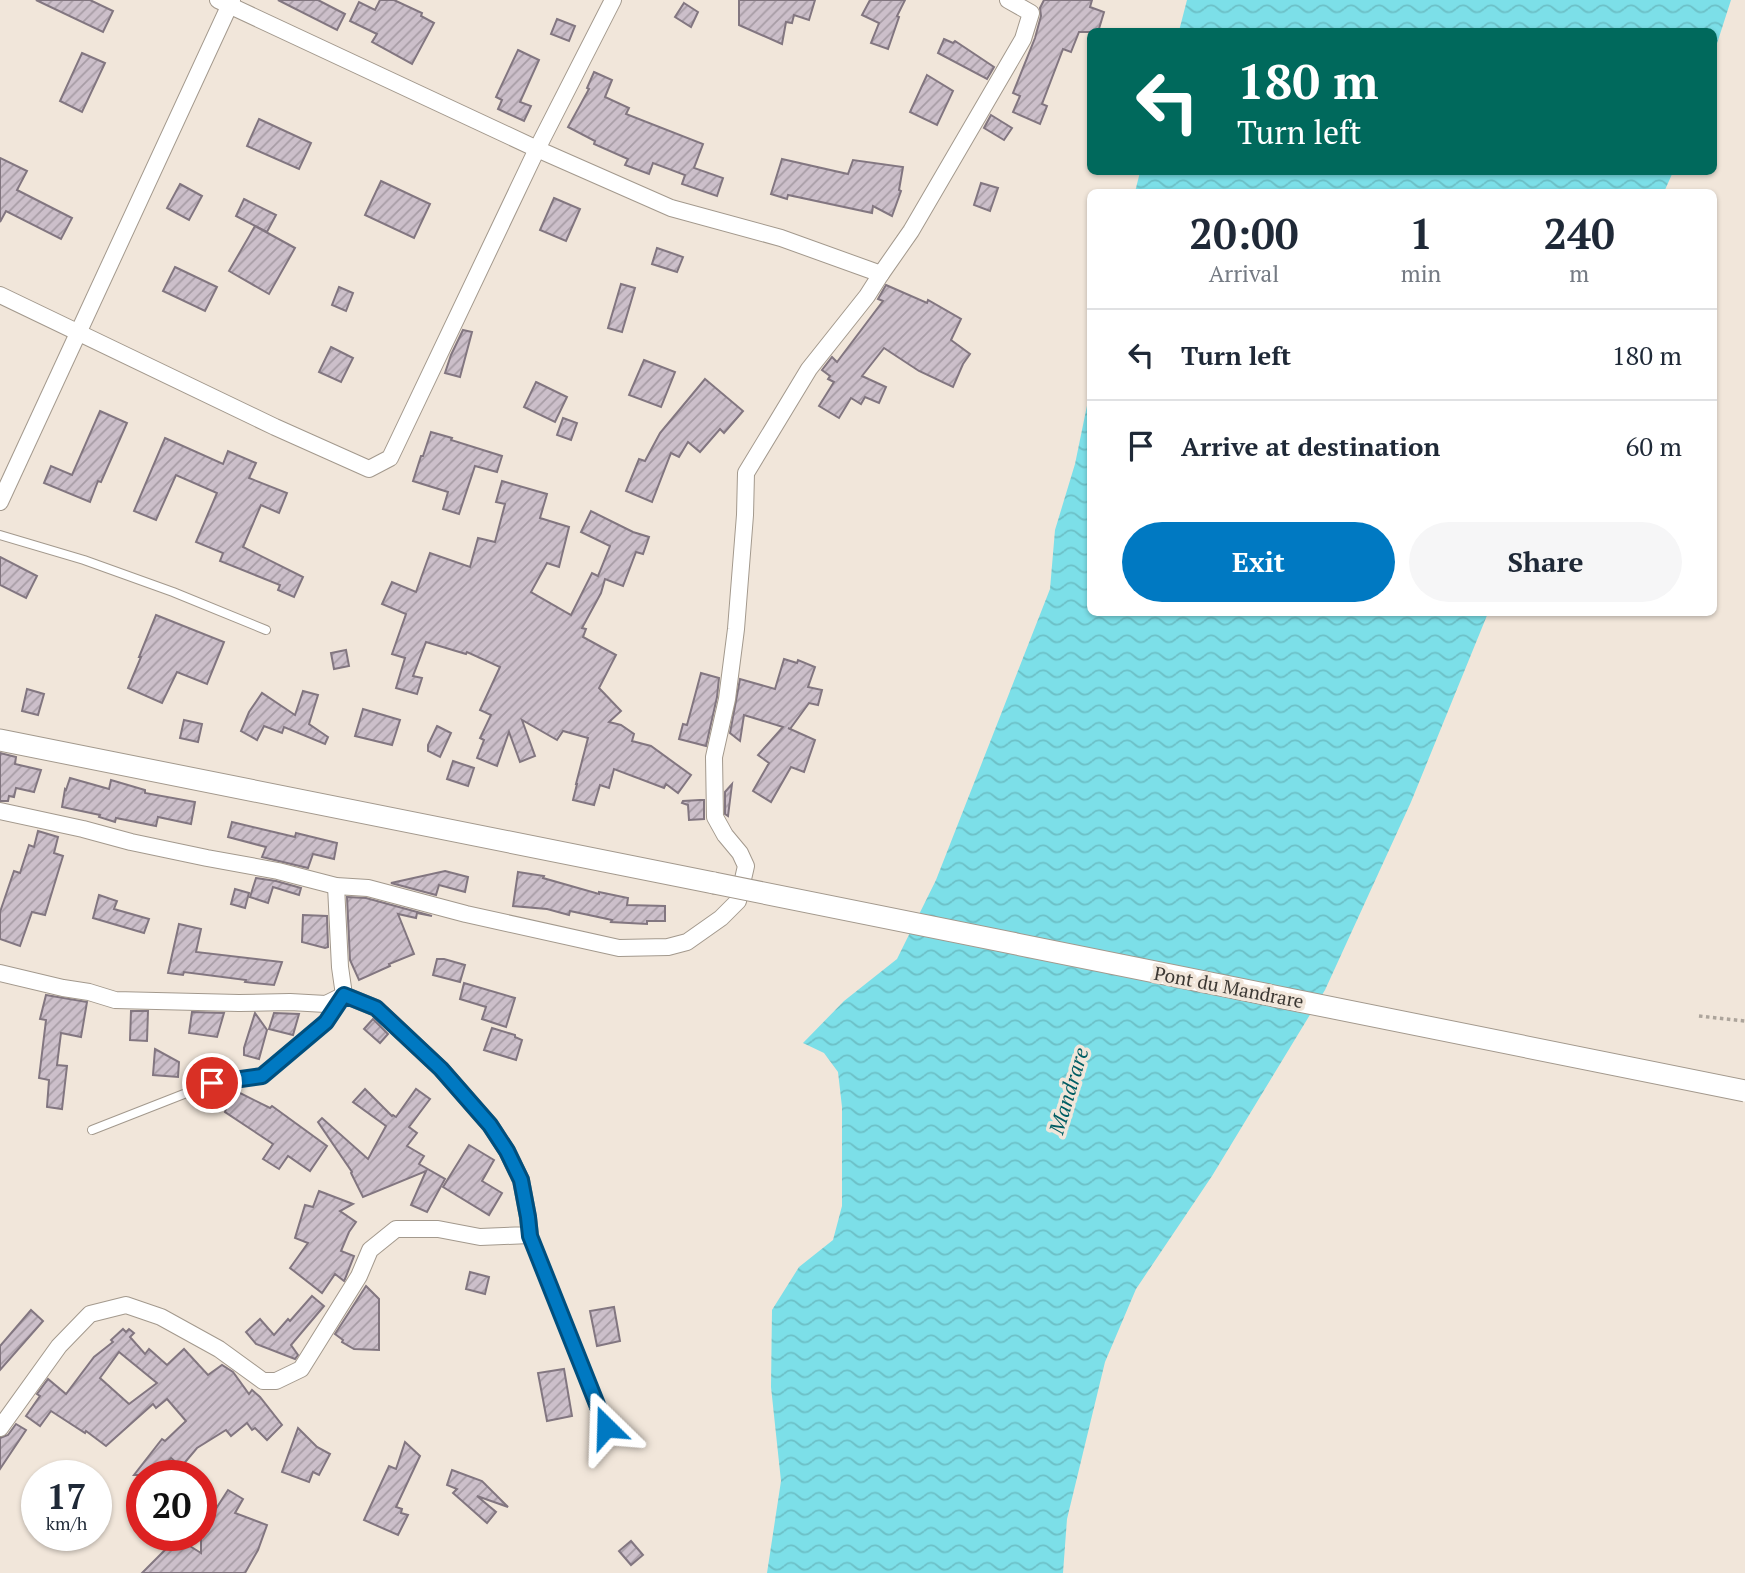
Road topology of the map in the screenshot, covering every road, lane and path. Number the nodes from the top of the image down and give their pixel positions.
1 (613, 0) edge
2 (1008, 0) edge
3 (226, 2) edge
4 (537, 149) junction
5 (881, 274) junction
6 (0, 295) edge
7 (79, 332) junction
8 (0, 502) edge
9 (0, 535) edge
10 (266, 630) dead end
11 (0, 740) edge
12 (0, 811) edge
13 (336, 886) junction
14 (0, 973) edge
15 (344, 995) junction
16 (1699, 1016) dead end
17 (1745, 1021) edge
18 (1745, 1091) edge
19 (92, 1129) dead end
20 (530, 1236) junction
21 (606, 1427) dead end
22 (0, 1428) edge

1 - 4 street
2 - 5 street
3 - 4 street
3 - 7 street
4 - 5 street
4 - 7 street
5 - 13 street
6 - 7 street
7 - 8 street
9 - 10 lane
11 - 18 main road, Pont du Mandrare, bridge
12 - 13 street
13 - 15 street
14 - 15 street
15 - 19 lane
15 - 20 street
16 - 17 path
20 - 21 lane
20 - 22 street

